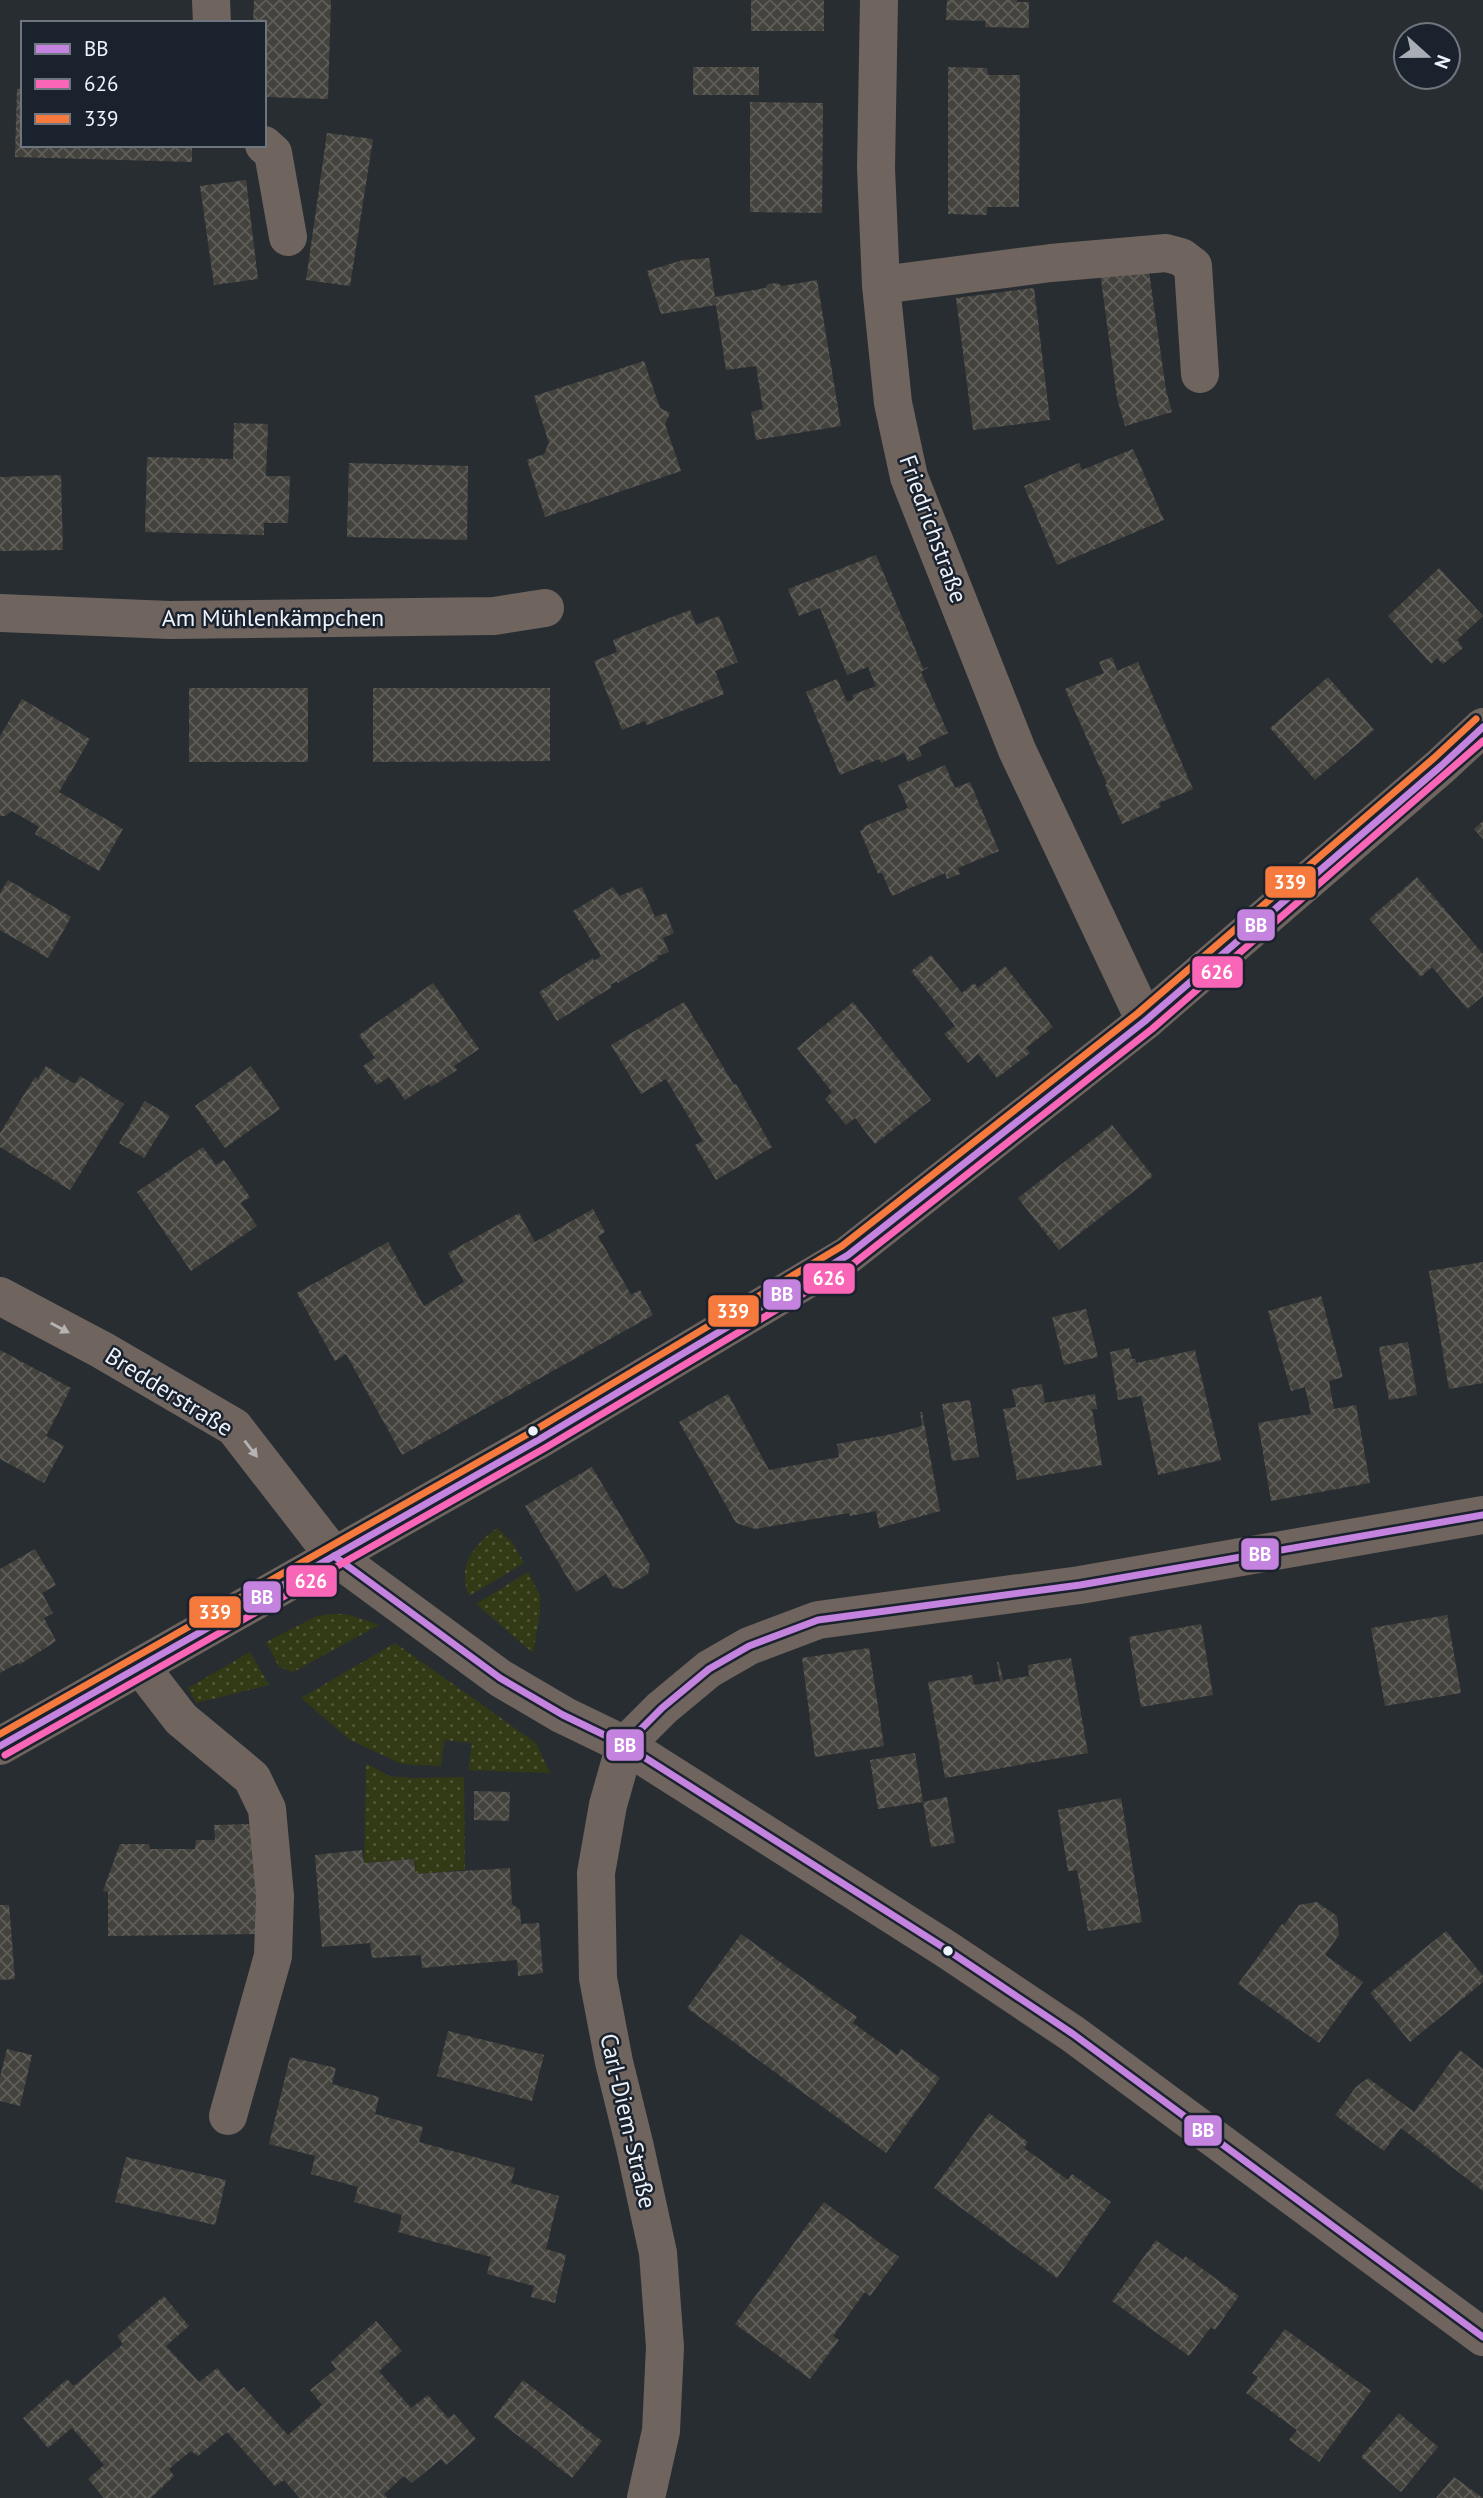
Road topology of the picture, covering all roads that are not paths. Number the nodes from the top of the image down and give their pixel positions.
1 (211, 0) edge
2 (879, 0) edge
3 (212, 21) edge
4 (266, 147) edge
5 (288, 237) dead end
6 (881, 285) junction
7 (1200, 374) dead end
8 (545, 608) dead end
9 (0, 613) edge
10 (1483, 727) edge
11 (1145, 1021) junction
12 (0, 1296) edge
13 (1483, 1515) edge
14 (334, 1556) junction
15 (141, 1667) junction
16 (625, 1745) junction
17 (0, 1746) edge
18 (228, 2116) dead end
19 (1483, 2337) edge
20 (646, 2498) edge

1 - 3 street
2 - 6 street, Friedrichstraße
4 - 5 street
6 - 7 street
6 - 11 street, Friedrichstraße
8 - 9 street, Am Mühlenkämpchen
10 - 11 street
11 - 14 street
12 -> 14 street, Bredderstraße
13 - 16 street
14 - 15 street
14 - 16 street, Bredderstraße
15 - 17 street
15 - 18 street
16 - 19 street, Bredderstraße
16 - 20 street, Carl-Diem-Straße

